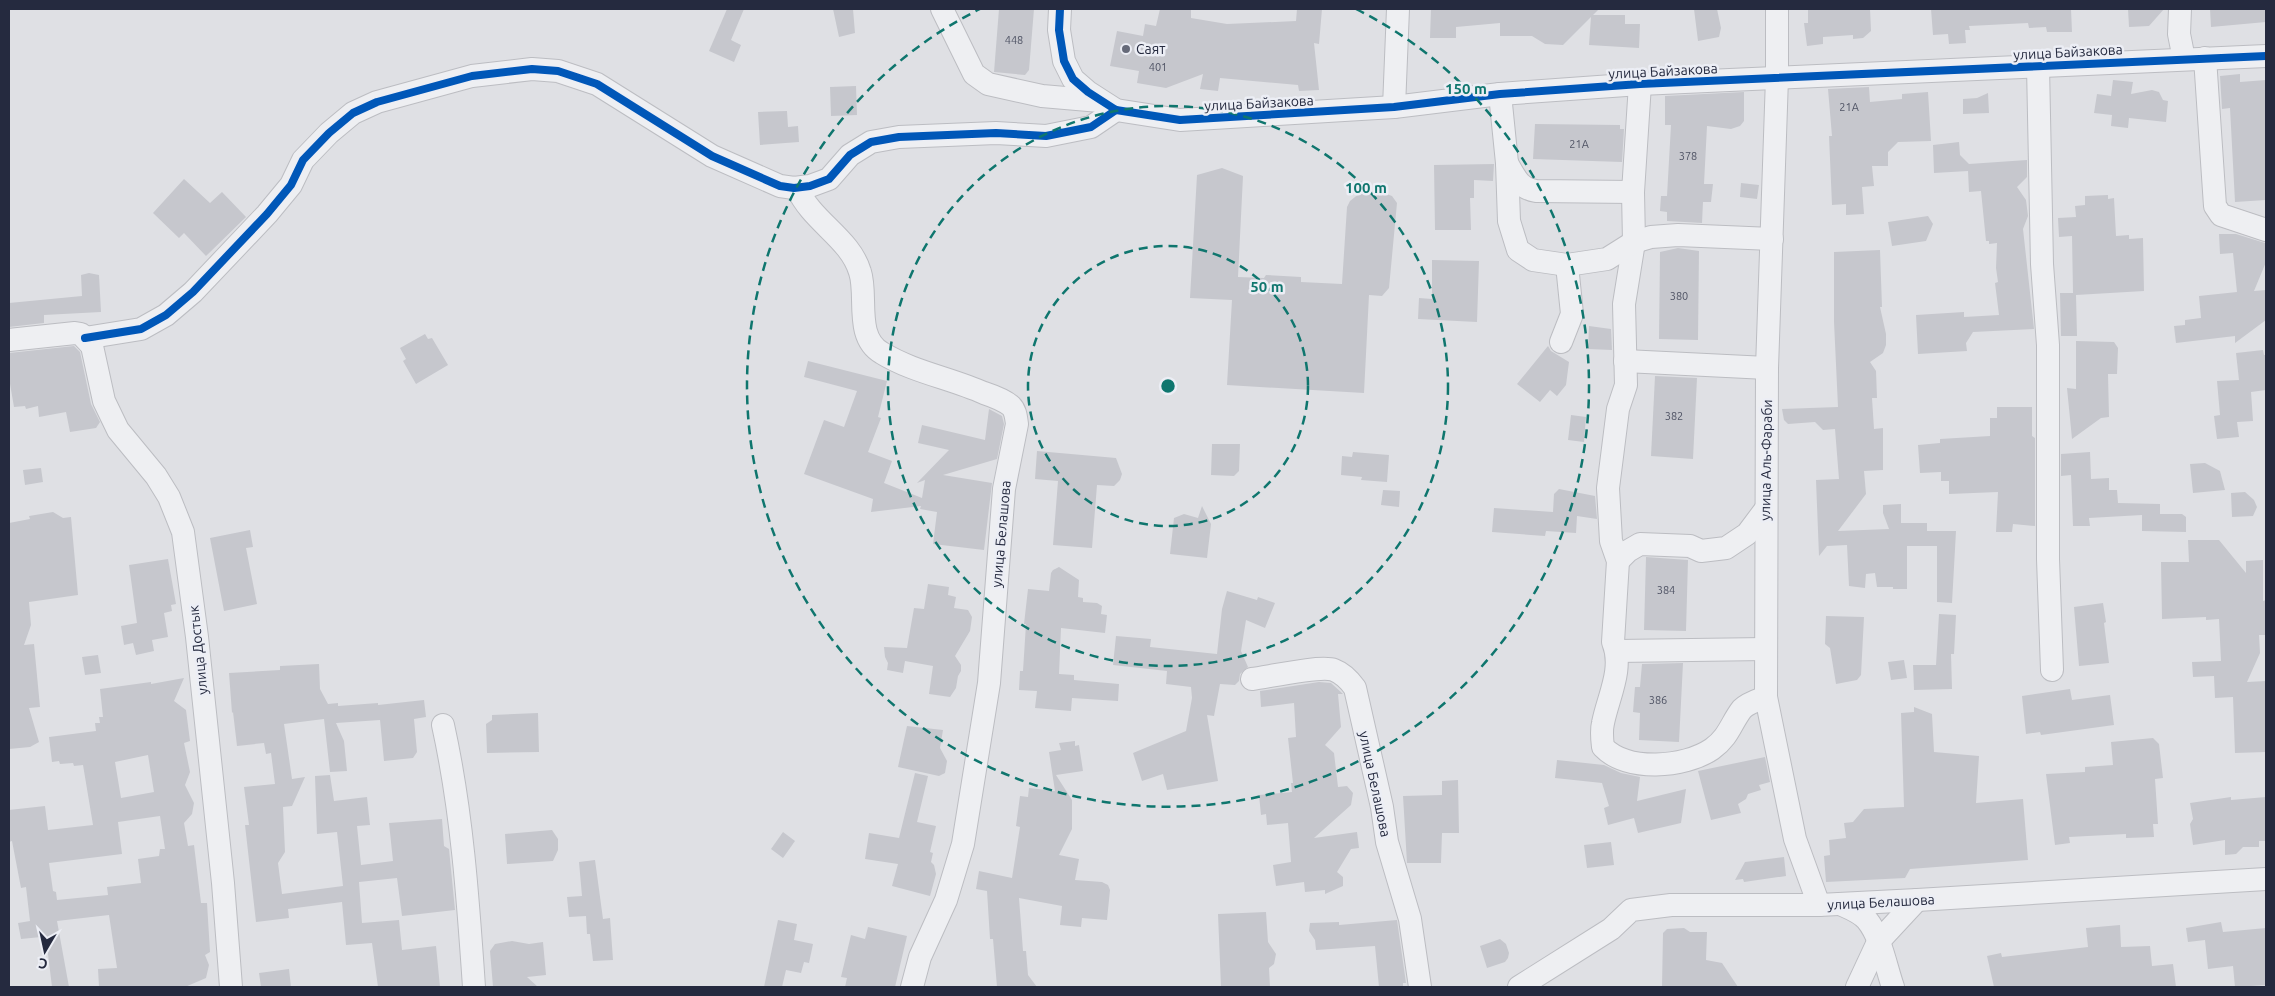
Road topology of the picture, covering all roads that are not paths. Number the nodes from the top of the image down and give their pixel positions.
1 (942, 9) edge
2 (1060, 9) edge
3 (1398, 9) edge
4 (1777, 9) edge
5 (2180, 9) edge
6 (2266, 56) edge
7 (2195, 58) junction
8 (2038, 66) junction
9 (1777, 78) junction
10 (1640, 84) junction
11 (1500, 94) junction
12 (1108, 106) junction
13 (1394, 108) junction
14 (1507, 163) junction
15 (797, 188) junction
16 (1633, 192) junction
17 (2266, 230) edge
18 (1772, 239) junction
19 (1634, 242) junction
20 (1567, 265) junction
21 (85, 338) junction
22 (9, 340) edge
23 (1561, 342) dead end
24 (1625, 362) junction
25 (1767, 368) junction
26 (1765, 510) junction
27 (1618, 561) junction
28 (1766, 649) junction
29 (1617, 651) junction
30 (2052, 670) dead end
31 (1252, 679) dead end
32 (1766, 697) junction
33 (443, 725) dead end
34 (2266, 879) edge
35 (1917, 900) junction
36 (1829, 905) junction
37 (1878, 942) junction
38 (231, 987) edge
39 (474, 987) edge
40 (912, 987) edge
41 (1420, 987) edge
42 (1519, 987) edge
43 (1857, 987) edge
44 (1893, 987) edge

1 - 12 street, улица Байзакова
2 - 12 street
3 - 13 street
4 - 9 street, улица Аль-Фараби
5 - 7 street
6 - 7 street, улица Байзакова
7 - 8 street, улица Байзакова
7 - 17 street
8 - 9 street, улица Байзакова
8 - 30 street
9 - 10 street, улица Байзакова
9 - 18 street, улица Аль-Фараби
10 - 11 street, улица Байзакова
10 - 16 street
11 - 13 street, улица Байзакова
11 - 14 street
12 - 13 street, улица Байзакова
12 - 15 street
14 - 16 street
14 - 20 street
15 - 21 street
15 - 40 street, улица Белашова
16 - 19 street
18 - 19 street
18 - 25 street, улица Аль-Фараби
19 - 20 street
19 - 24 street
20 - 23 street
21 - 22 street
21 - 38 street, улица Достык
24 - 25 street
24 - 27 street
25 - 26 street, улица Аль-Фараби
26 - 27 street
26 - 28 street, улица Аль-Фараби
27 - 29 street
28 - 29 street
28 - 32 street, улица Аль-Фараби
29 - 32 street
31 - 41 street, улица Белашова
32 - 36 street, улица Аль-Фараби
33 - 39 street
34 - 35 street, улица Белашова
35 - 36 street, улица Белашова
35 - 37 street
36 - 37 street
36 - 42 street, улица Белашова
37 - 43 street
37 - 44 street

